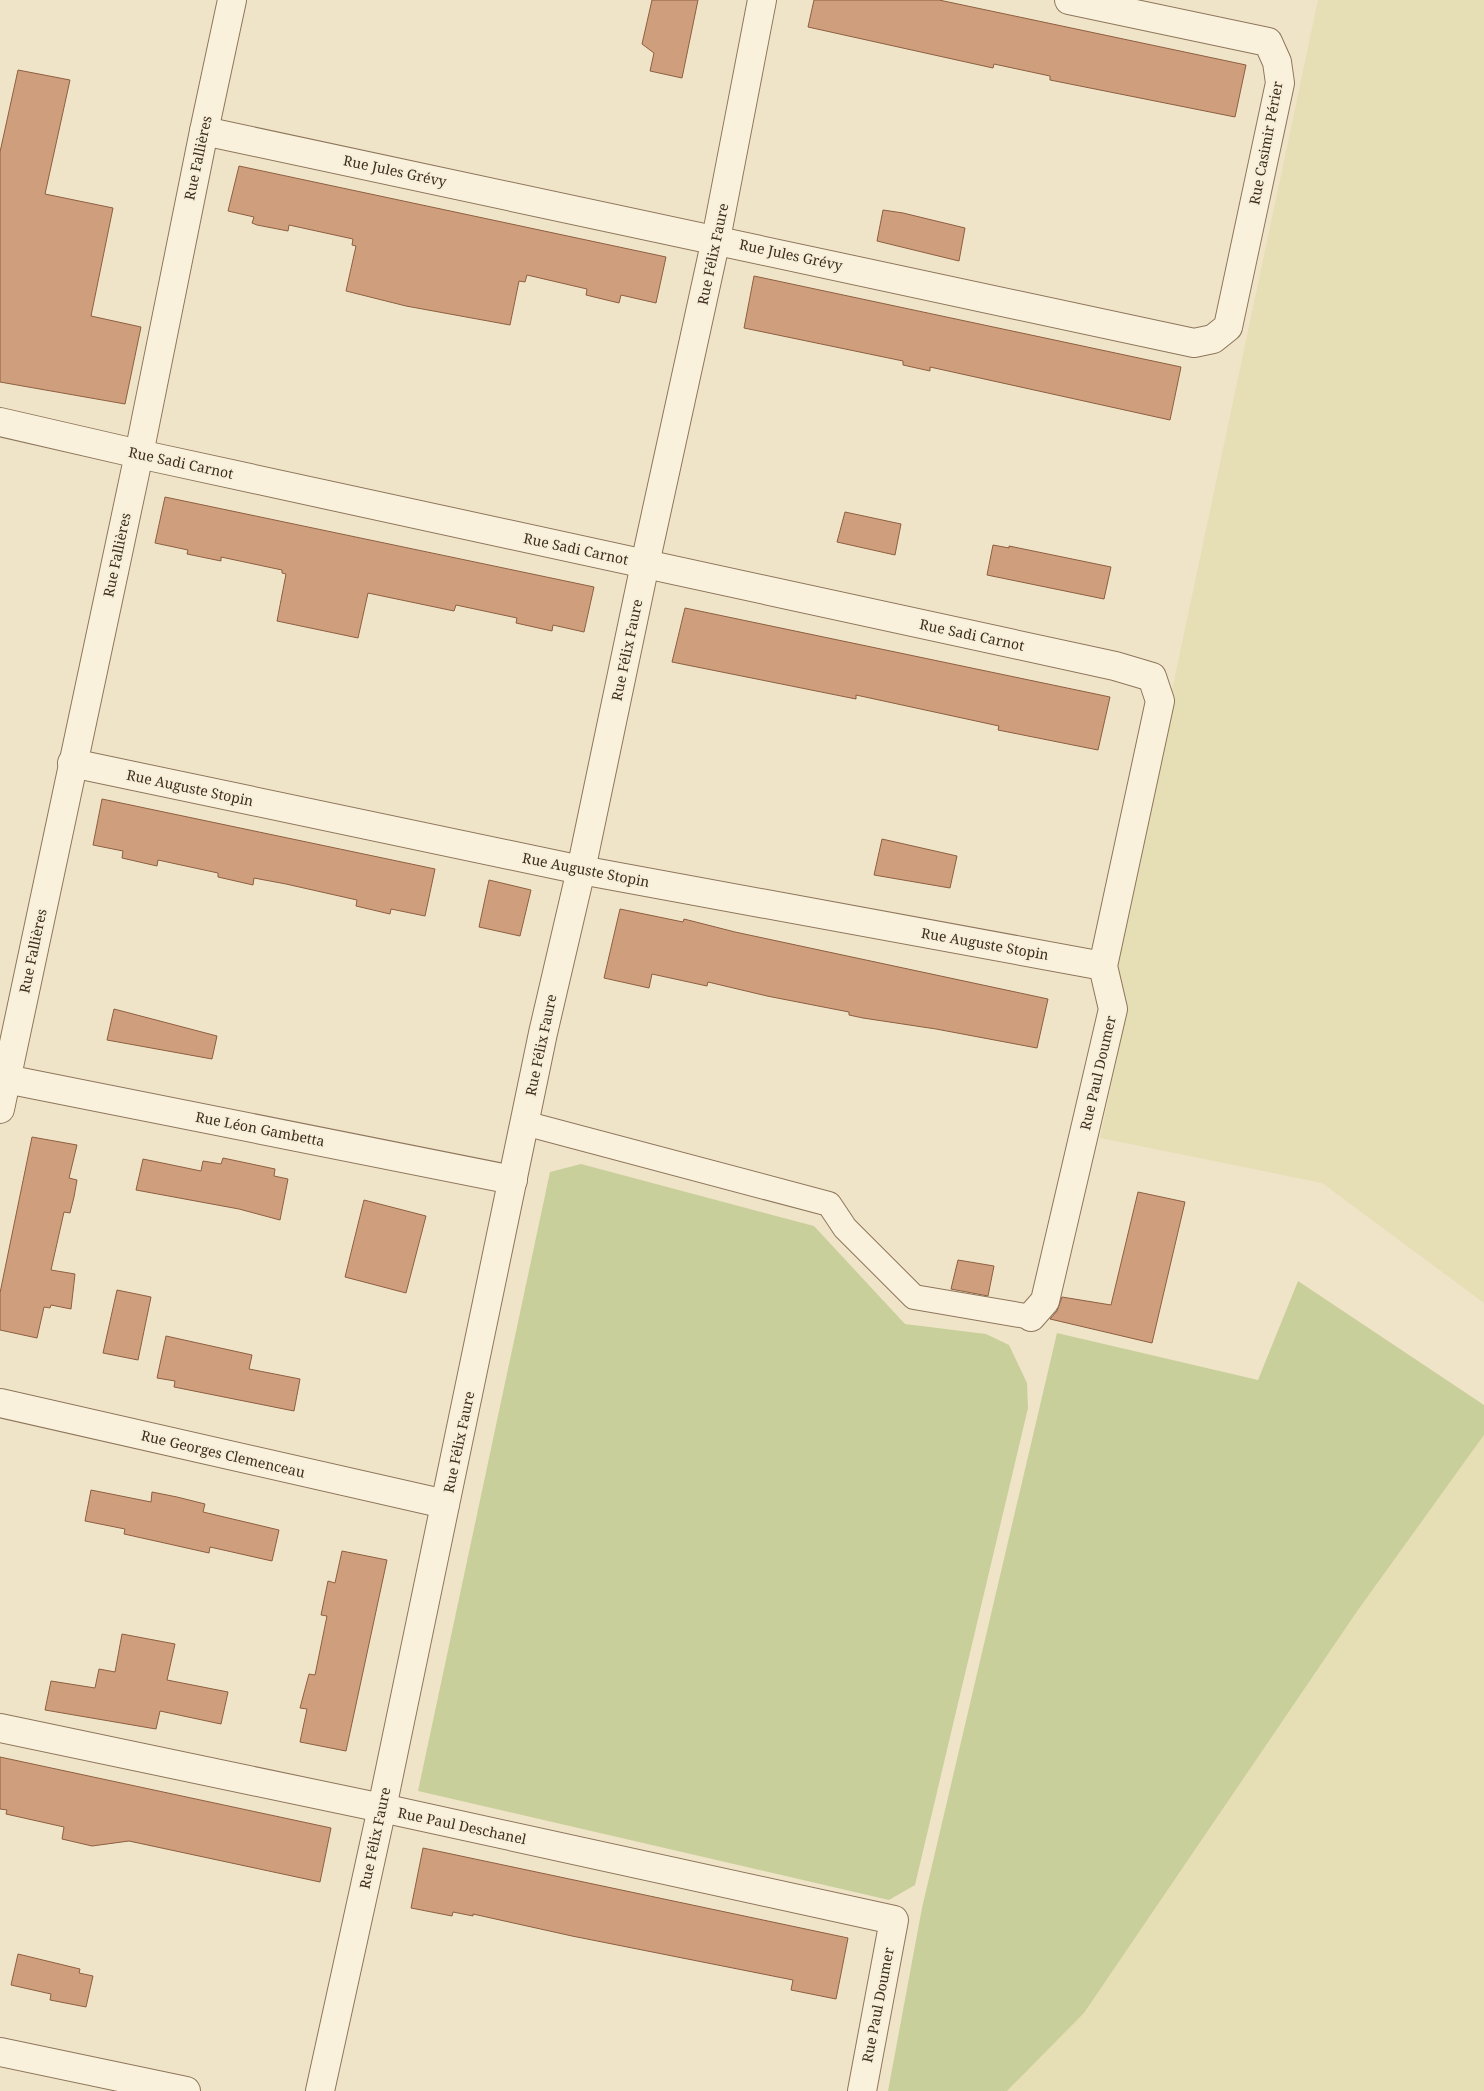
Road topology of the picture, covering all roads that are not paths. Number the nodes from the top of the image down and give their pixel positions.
1 (232, 0) edge
2 (762, 0) edge
3 (1068, 0) edge
4 (204, 131) junction
5 (716, 239) junction
6 (1228, 327) joint
7 (0, 422) edge
8 (139, 454) junction
9 (644, 564) junction
10 (1152, 677) joint
11 (72, 763) junction
12 (581, 870) junction
13 (1103, 966) junction
14 (6, 1079) junction
15 (0, 1108) edge
16 (524, 1123) junction
17 (513, 1180) junction
18 (1030, 1317) joint
19 (0, 1403) edge
20 (446, 1504) junction
21 (0, 1728) edge
22 (382, 1808) junction
23 (894, 1920) joint
24 (0, 2052) edge
25 (186, 2091) edge
26 (320, 2091) edge
27 (862, 2091) edge

1 - 4 street, Rue Fallières
2 - 5 street, Rue Félix Faure
3 - 6 street, Rue Casimir Périer
4 - 5 street, Rue Jules Grévy
4 - 8 street, Rue Fallières
5 - 6 street, Rue Jules Grévy
5 - 9 street, Rue Félix Faure
7 - 8 street, Rue Sadi Carnot
8 - 9 street, Rue Sadi Carnot
8 - 11 street, Rue Fallières
9 - 10 street, Rue Sadi Carnot
9 - 12 street, Rue Félix Faure
10 - 13 street, Rue Paul Doumer
11 - 12 street, Rue Auguste Stopin
11 - 14 street, Rue Fallières
12 - 13 street, Rue Auguste Stopin
12 - 16 street, Rue Félix Faure
13 - 18 street, Rue Paul Doumer
14 - 15 street, Rue Fallières
14 - 17 street, Rue Léon Gambetta
16 - 17 street, Rue Félix Faure
16 - 18 lane
17 - 20 street, Rue Félix Faure
19 - 20 street, Rue Georges Clemenceau
20 - 22 street, Rue Félix Faure
21 - 22 street, Rue Paul Deschanel
22 - 23 street, Rue Paul Deschanel
22 - 26 street, Rue Félix Faure
23 - 27 street, Rue Paul Doumer
24 - 25 street

